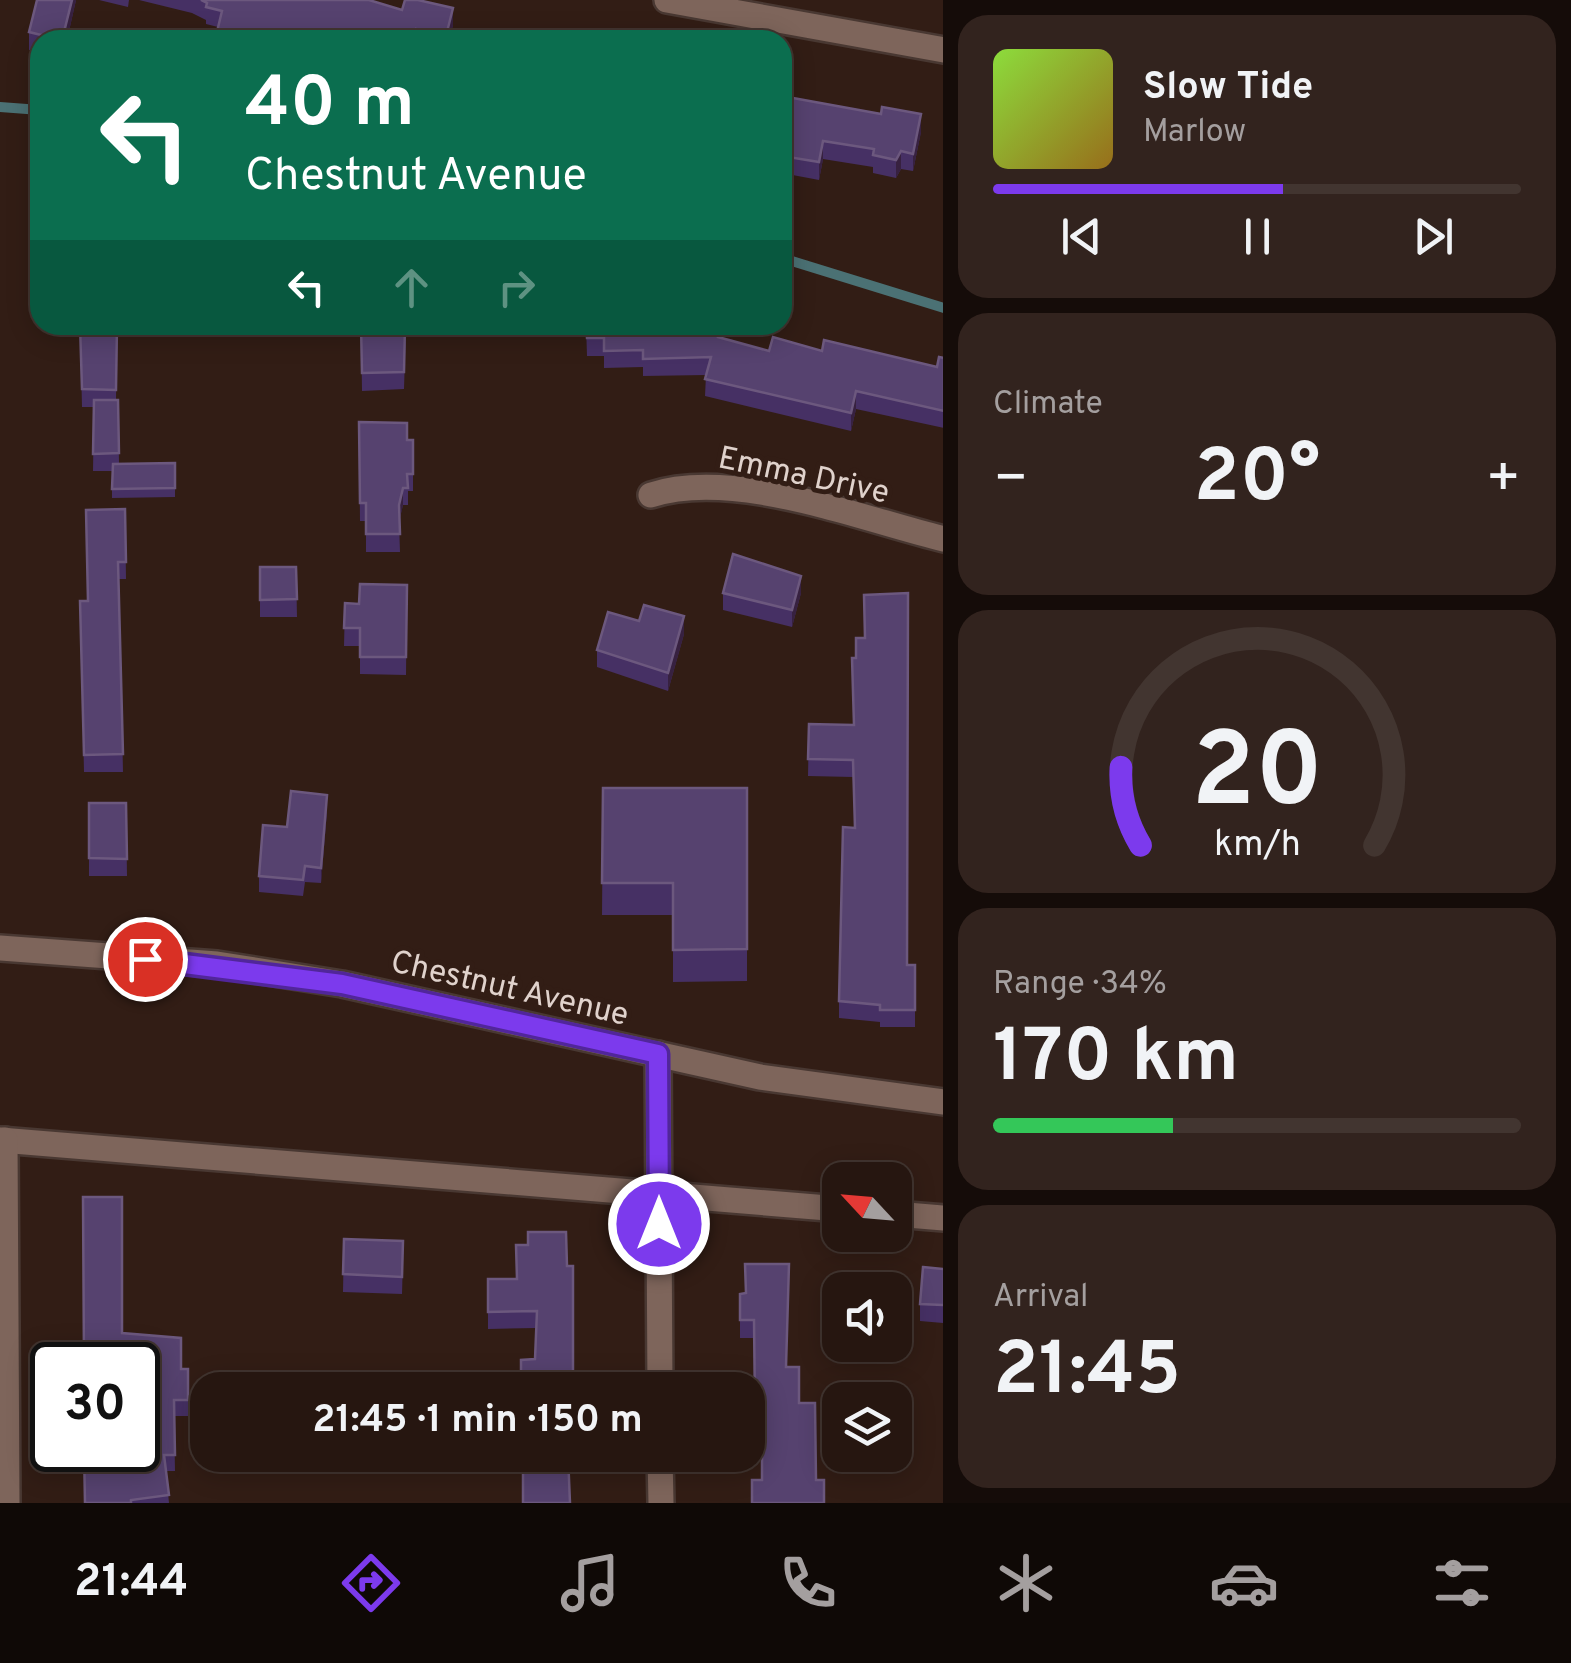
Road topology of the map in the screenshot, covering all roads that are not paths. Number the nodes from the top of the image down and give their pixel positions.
1 (667, 0) edge
2 (943, 50) edge
3 (651, 495) dead end
4 (943, 539) edge
5 (0, 948) edge
6 (658, 1054) junction
7 (943, 1102) edge
8 (3, 1140) edge
9 (659, 1194) junction
10 (822, 1208) edge
11 (912, 1215) edge
12 (943, 1218) edge
13 (660, 1372) edge
14 (660, 1472) edge
15 (7, 1503) edge
16 (660, 1503) edge

1 - 2 street
3 - 4 street, Emma Drive
5 - 6 street, Chestnut Avenue
6 - 7 street, Chestnut Avenue
6 - 9 street
8 - 9 street
8 - 15 street
9 - 10 street
9 - 13 street
11 - 12 street
14 - 16 street

